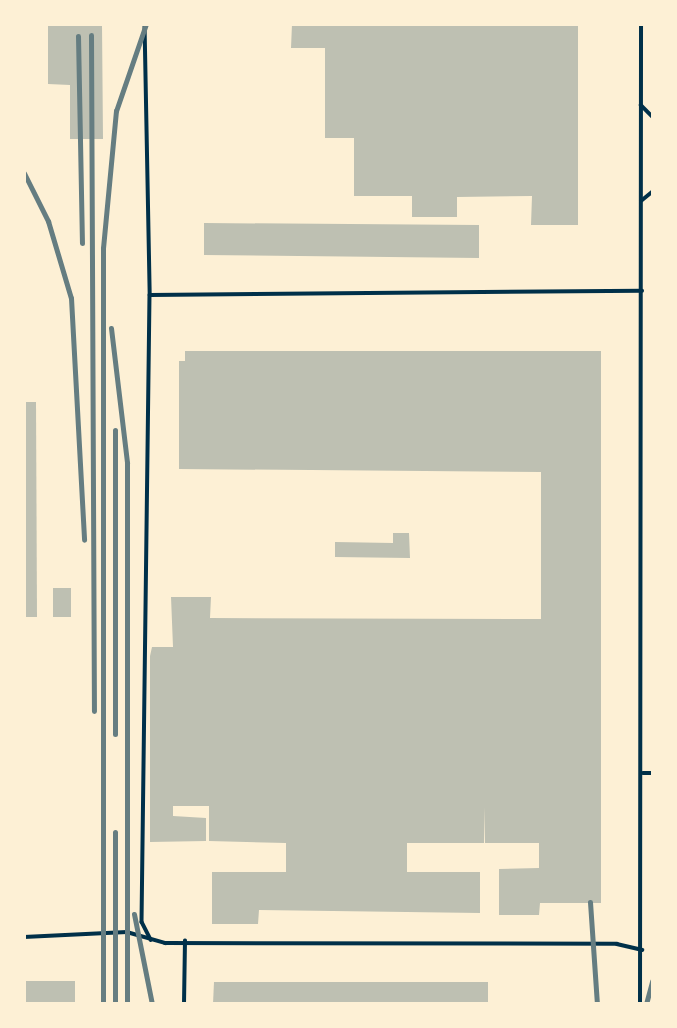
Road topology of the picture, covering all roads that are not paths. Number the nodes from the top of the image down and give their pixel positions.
1 (145, 24) edge
2 (641, 24) edge
3 (641, 105) junction
4 (653, 116) edge
5 (653, 192) edge
6 (641, 201) junction
7 (642, 291) junction
8 (150, 295) junction
9 (643, 773) junction
10 (653, 773) edge
11 (24, 937) edge
12 (151, 940) junction
13 (185, 942) junction
14 (642, 950) junction
15 (184, 1003) edge
16 (640, 1003) edge

1 - 8 lane
2 - 3 lane
3 - 4 lane
3 - 6 lane
5 - 6 lane
6 - 7 lane
7 - 8 lane
7 - 9 lane
8 - 12 lane
9 - 10 lane
9 - 14 lane
11 - 12 lane
12 - 13 lane
13 - 14 lane
13 - 15 lane
14 - 16 lane

